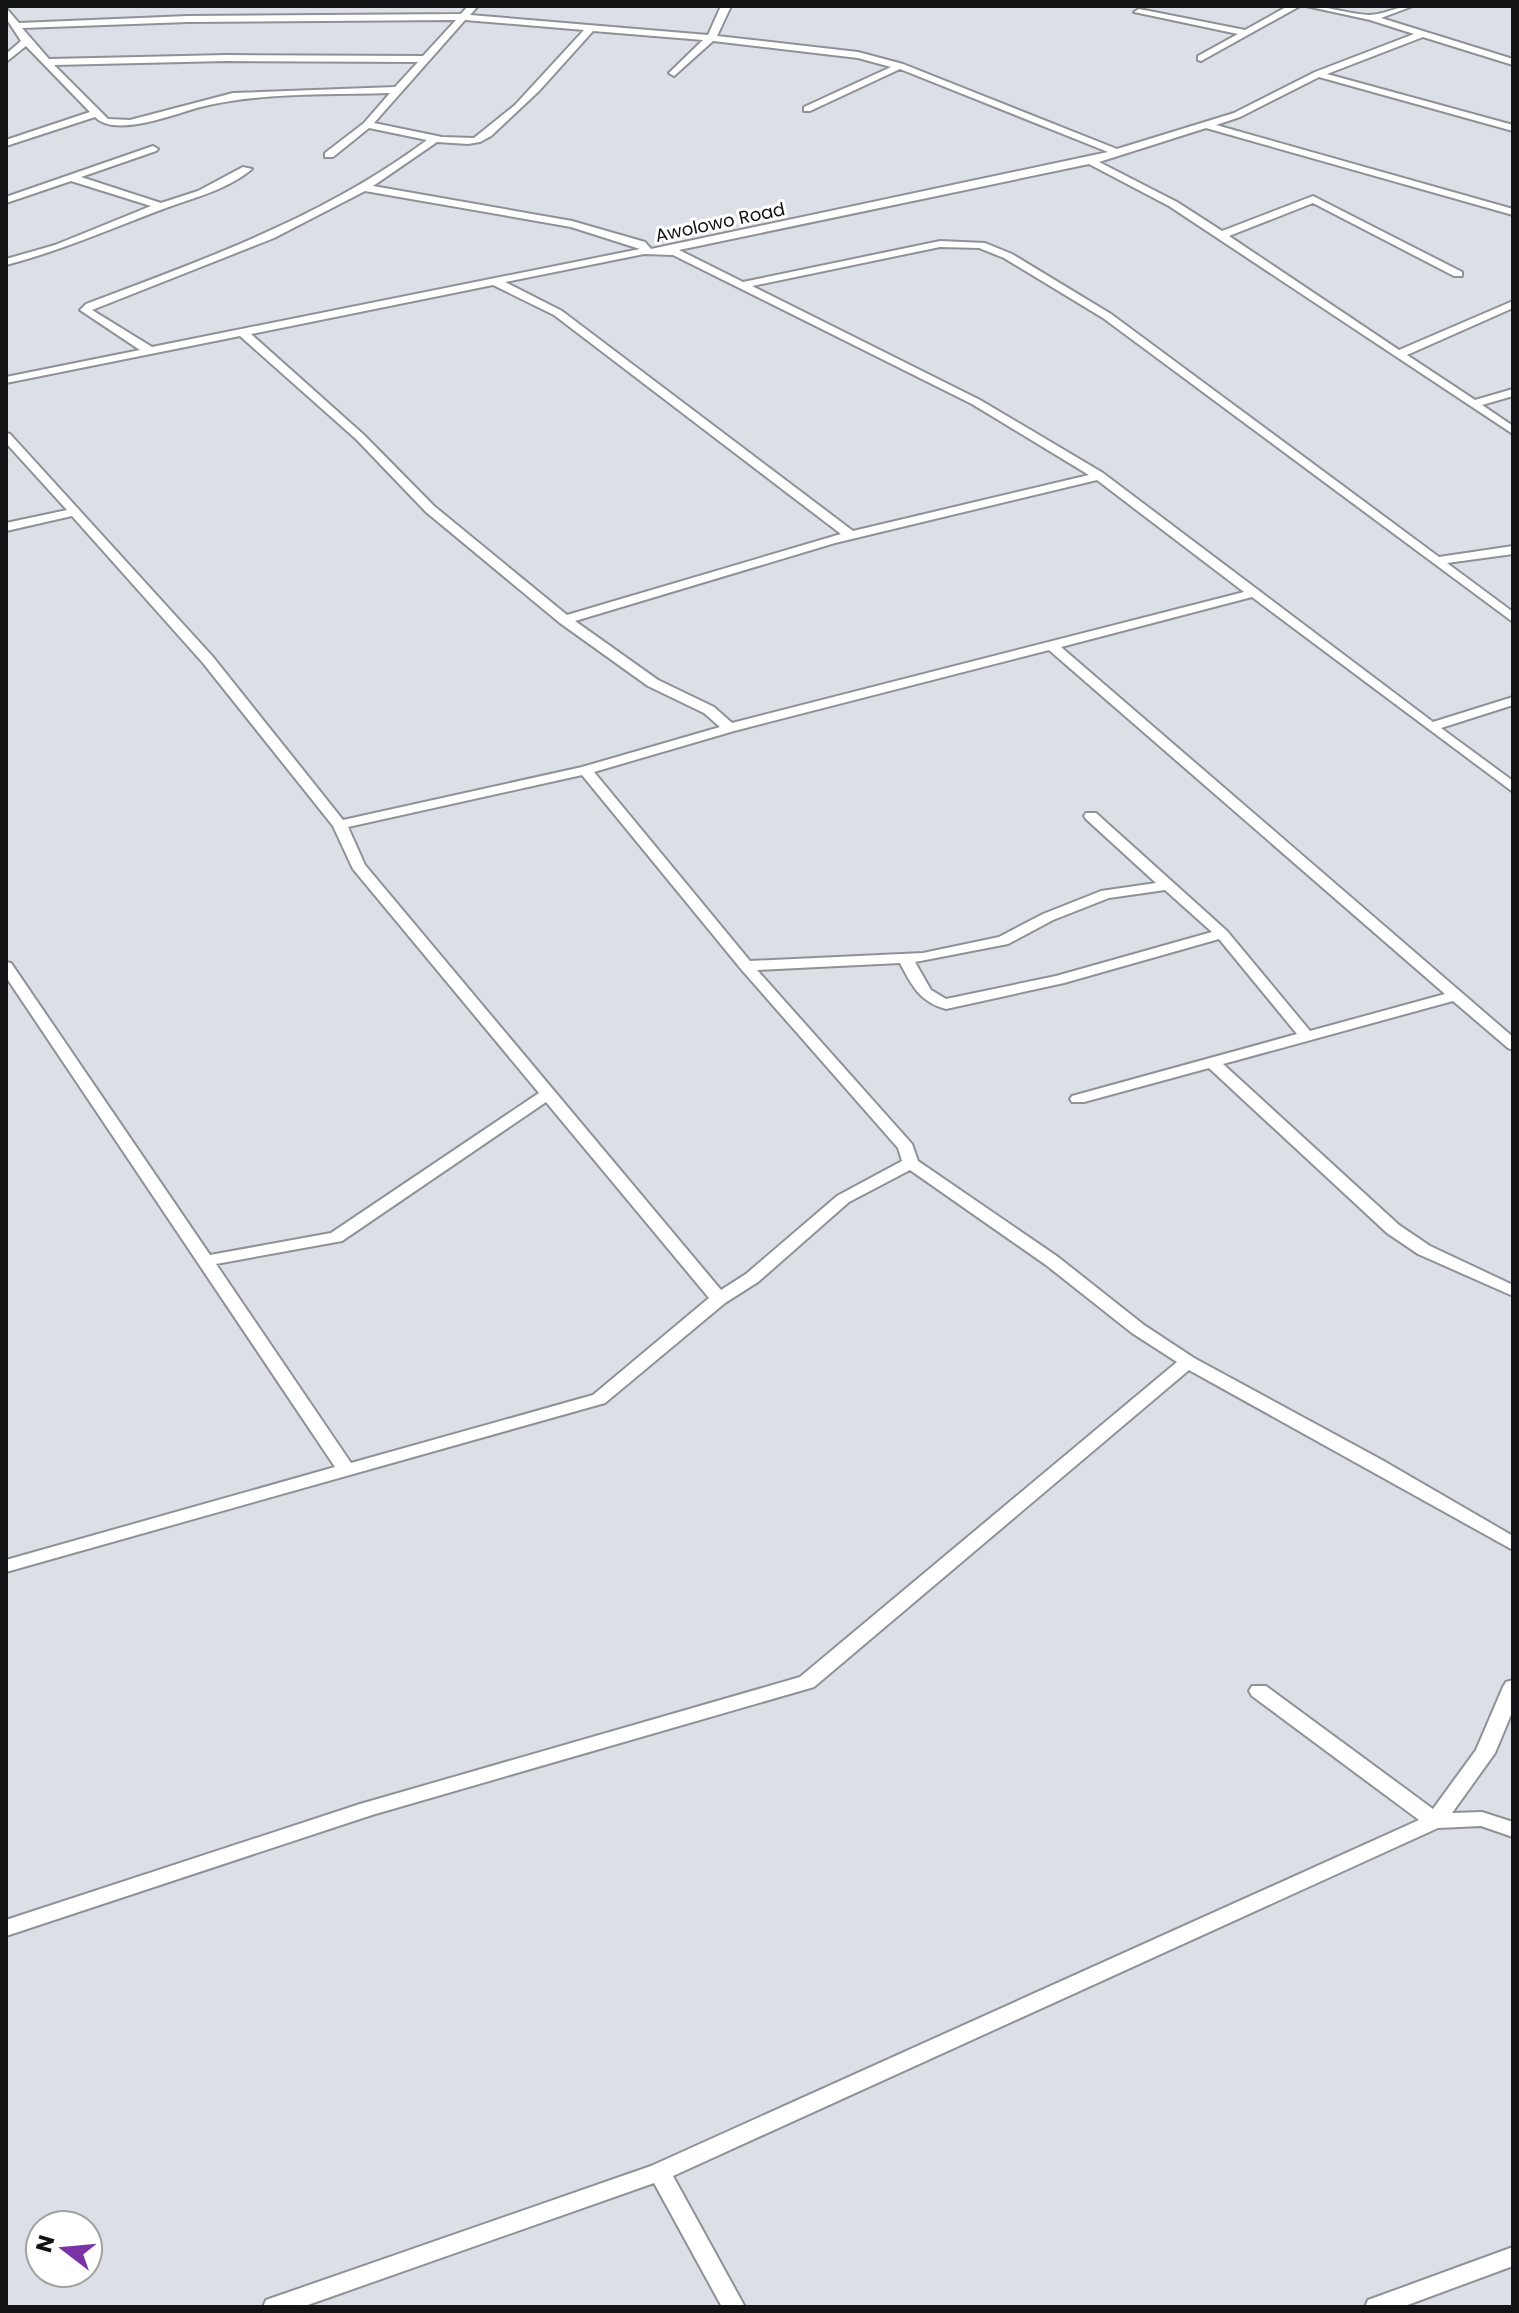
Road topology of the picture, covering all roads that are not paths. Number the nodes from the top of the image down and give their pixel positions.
1 (473, 6) edge
2 (726, 6) edge
3 (1295, 6) edge
4 (1311, 6) edge
5 (1408, 6) edge
6 (6, 11) edge
7 (1139, 12) dead end
8 (461, 17) junction
9 (1372, 18) junction
10 (16, 26) junction
11 (592, 27) junction
12 (1248, 33) junction
13 (1423, 34) junction
14 (711, 38) junction
15 (26, 41) junction
16 (1201, 58) dead end
17 (6, 59) edge
18 (426, 59) junction
19 (48, 62) junction
20 (1513, 62) edge
21 (900, 66) junction
22 (674, 73) dead end
23 (1318, 74) junction
24 (399, 90) junction
25 (807, 109) dead end
26 (95, 114) junction
27 (367, 125) junction
28 (1205, 125) junction
29 (1513, 128) edge
30 (437, 137) junction
31 (6, 143) edge
32 (153, 149) dead end
33 (1113, 151) junction
34 (329, 155) dead end
35 (1090, 161) junction
36 (247, 169) dead end
37 (73, 178) junction
38 (364, 188) junction
39 (6, 200) edge
40 (161, 206) junction
41 (1513, 212) edge
42 (1221, 235) junction
43 (649, 253) junction
44 (6, 262) edge
45 (1458, 274) dead end
46 (494, 281) junction
47 (743, 285) junction
48 (1513, 304) edge
49 (243, 333) junction
50 (150, 351) junction
51 (1401, 353) junction
52 (6, 380) edge
53 (1513, 392) edge
54 (1475, 404) junction
55 (1513, 431) edge
56 (6, 436) edge
57 (1099, 476) junction
58 (76, 512) junction
59 (6, 527) edge
60 (850, 535) junction
61 (1513, 550) edge
62 (1437, 561) junction
63 (1254, 593) junction
64 (1513, 618) edge
65 (565, 620) junction
66 (1051, 645) junction
67 (1513, 701) edge
68 (1433, 726) junction
69 (729, 728) junction
70 (585, 770) junction
71 (1513, 788) edge
72 (1091, 816) dead end
73 (340, 825) junction
74 (1170, 885) junction
75 (1222, 934) junction
76 (906, 959) junction
77 (6, 966) edge
78 (746, 966) junction
79 (1454, 996) junction
80 (1307, 1037) junction
81 (1513, 1045) edge
82 (1213, 1063) junction
83 (549, 1093) junction
84 (1078, 1099) dead end
85 (911, 1163) junction
86 (206, 1261) junction
87 (1513, 1291) edge
88 (719, 1299) junction
89 (1188, 1362) junction
90 (347, 1471) junction
91 (1513, 1544) edge
92 (6, 1566) edge
93 (1513, 1687) edge
94 (1259, 1691) dead end
95 (1435, 1821) junction
96 (1513, 1830) edge
97 (6, 1928) edge
98 (659, 2172) junction
99 (1513, 2256) edge
100 (274, 2307) edge
101 (734, 2307) edge
102 (1376, 2307) edge

1 - 8 street
2 - 14 street
3 - 12 street
4 - 9 street
5 - 9 street
6 - 10 street
7 - 12 street
8 - 10 street
8 - 11 street
8 - 18 street
9 - 13 street
10 - 15 street
11 - 14 street
11 - 30 street
12 - 16 street
13 - 20 street
13 - 23 street, Awolowo Road
14 - 21 street
14 - 22 street
15 - 17 street
15 - 19 street
18 - 19 street
18 - 24 street
19 - 26 street
21 - 25 street
21 - 33 street
23 - 28 street, Awolowo Road
23 - 29 street
24 - 26 street
24 - 27 street
26 - 31 street
27 - 30 street
27 - 34 street
28 - 33 street, Awolowo Road
28 - 41 street
30 - 38 street
32 - 37 street
33 - 35 street, Awolowo Road
35 - 42 street
35 - 43 street, Awolowo Road
36 - 40 street
37 - 39 street
37 - 40 street
38 - 43 street
38 - 50 street
40 - 44 street
42 - 45 street
42 - 51 street
43 - 46 street, Awolowo Road
43 - 47 street
46 - 49 street, Awolowo Road
46 - 60 street
47 - 57 street
47 - 62 street
48 - 51 street
49 - 50 street, Awolowo Road
49 - 65 street
50 - 52 street, Awolowo Road
51 - 54 street
53 - 54 street
54 - 55 street
56 - 58 street
57 - 60 street
57 - 63 street
58 - 59 street
58 - 73 street
60 - 65 street
61 - 62 street
62 - 64 street
63 - 66 street
63 - 68 street
65 - 69 street
66 - 69 street
66 - 79 street
67 - 68 street
68 - 71 street
69 - 70 street
70 - 73 street
70 - 78 street
72 - 74 street
73 - 83 street
74 - 75 street
74 - 76 street
75 - 76 street
75 - 80 street
76 - 78 street
77 - 86 street
78 - 85 street
79 - 80 street
79 - 81 street
80 - 82 street
82 - 84 street
82 - 87 street
83 - 86 street
83 - 88 street
85 - 88 street
85 - 89 street
86 - 90 street
88 - 90 street
89 - 91 street
89 - 97 street
90 - 92 street
93 - 95 street
94 - 95 street
95 - 96 street
95 - 98 street
98 - 100 street
98 - 101 street
99 - 102 street

